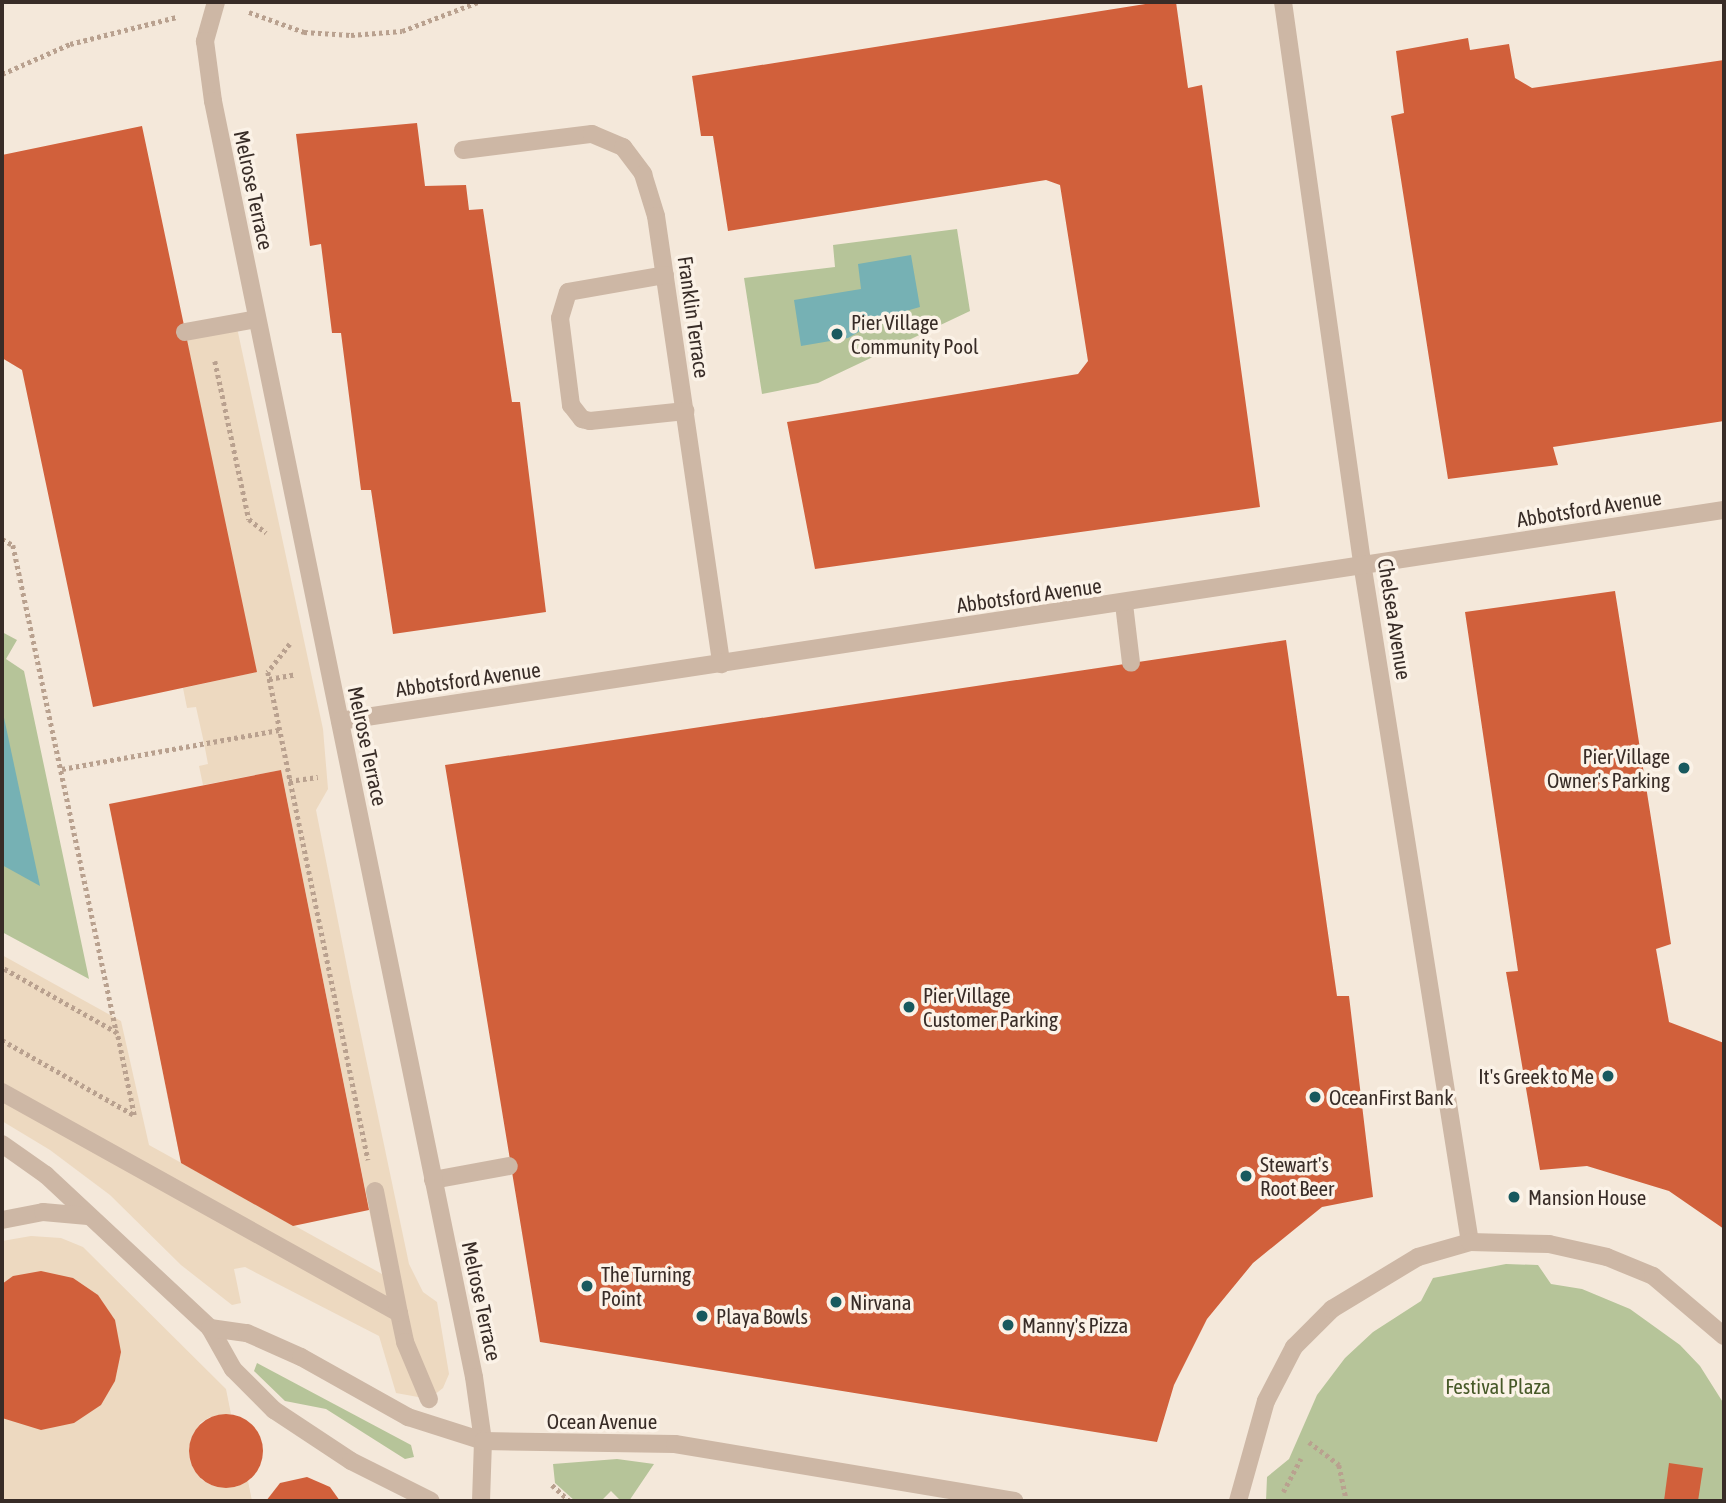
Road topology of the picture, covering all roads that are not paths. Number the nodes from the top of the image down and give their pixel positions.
1 (216, 2) edge
2 (1283, 2) edge
3 (463, 150) dead end
4 (665, 275) junction
5 (257, 319) junction
6 (185, 332) dead end
7 (685, 411) junction
8 (1724, 510) edge
9 (1363, 569) junction
10 (1124, 604) junction
11 (1131, 663) dead end
12 (722, 664) junction
13 (340, 721) junction
14 (2, 1091) edge
15 (2, 1144) edge
16 (509, 1166) dead end
17 (433, 1180) junction
18 (375, 1191) road end
19 (88, 1216) junction
20 (2, 1220) edge
21 (1471, 1242) junction
22 (399, 1313) junction
23 (210, 1328) junction
24 (1724, 1336) edge
25 (429, 1399) dead end
26 (483, 1441) junction
27 (431, 1501) edge
28 (481, 1501) edge
29 (1014, 1501) edge
30 (1238, 1501) edge

1 - 5 street, Melrose Terrace
2 - 9 street, Chelsea Avenue
3 - 4 street, Franklin Terrace
4 - 7 street, Franklin Terrace
4 - 7 street
5 - 6 street
5 - 13 street, Melrose Terrace
7 - 12 street, Franklin Terrace
8 - 9 street, Abbotsford Avenue
9 - 10 street, Abbotsford Avenue
9 - 21 street, Chelsea Avenue
10 - 11 street
10 - 12 street, Abbotsford Avenue
12 - 13 street, Abbotsford Avenue
13 - 17 street, Melrose Terrace
14 - 22 street
15 - 19 street
16 - 17 street
17 - 26 street, Melrose Terrace
18 - 22 street
19 - 20 street
19 - 23 street
21 - 24 street
21 - 30 street
22 - 25 street
23 - 26 street, Ocean Avenue
23 - 27 street
26 - 28 street, Melrose Terrace
26 - 29 street, Ocean Avenue

